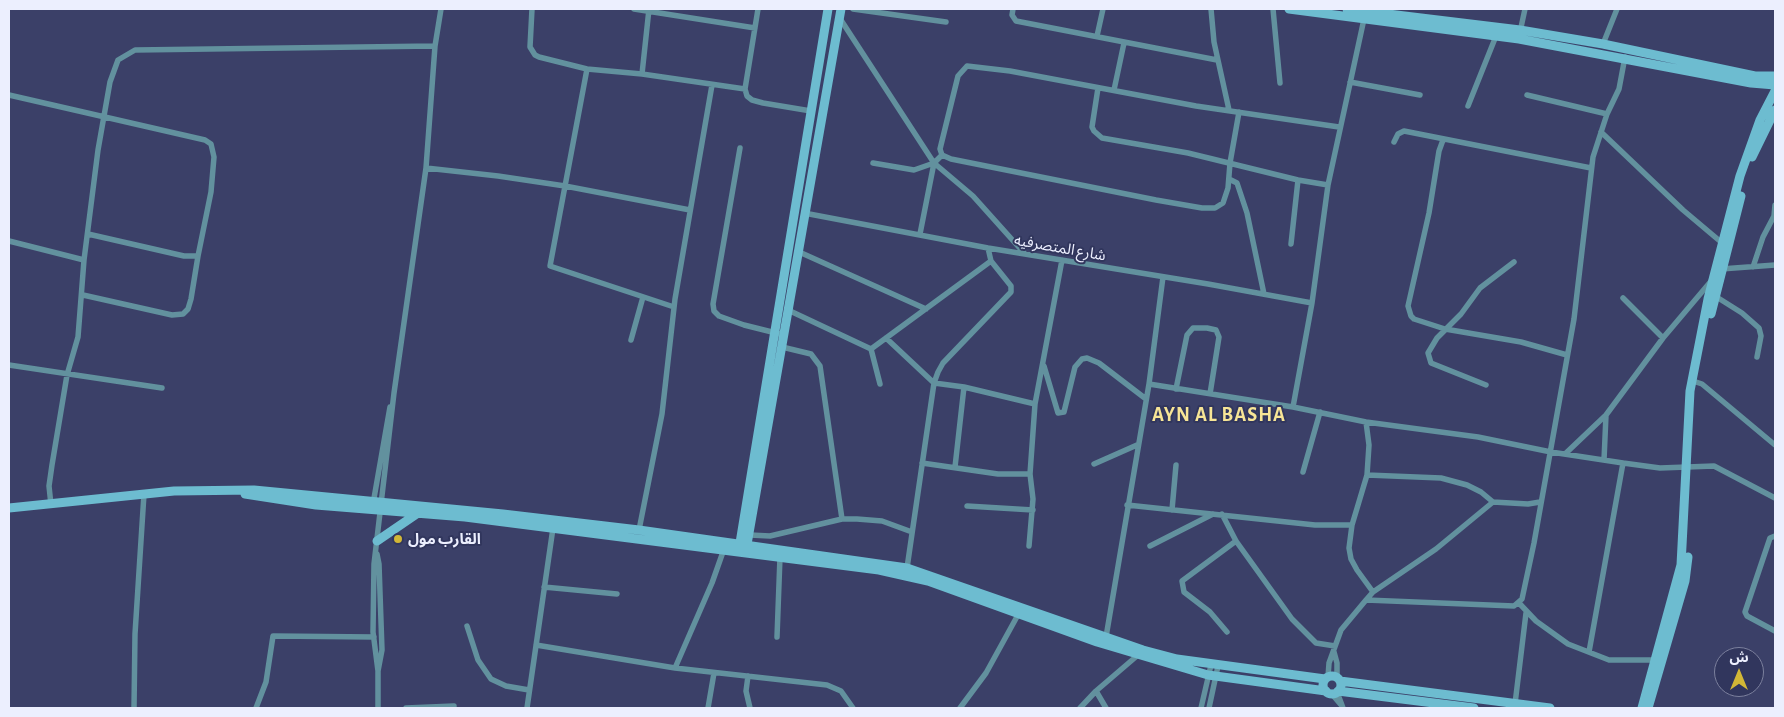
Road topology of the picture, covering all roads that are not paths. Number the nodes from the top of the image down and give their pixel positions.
1 (441, 9) edge
2 (532, 9) edge
3 (634, 9) edge
4 (758, 9) edge
5 (828, 9) edge
6 (854, 9) edge
7 (1013, 9) edge
8 (1103, 9) edge
9 (1211, 9) edge
10 (1273, 9) edge
11 (1289, 9) edge
12 (1347, 9) edge
13 (1525, 9) edge
14 (1617, 9) edge
15 (649, 10) edge
16 (840, 13) edge
17 (1360, 13) edge
18 (946, 22) dead end
19 (755, 28) junction
20 (1520, 35) junction
21 (1097, 36) junction
22 (1496, 36) junction
23 (1124, 43) junction
24 (1604, 44) junction
25 (435, 46) junction
26 (1625, 58) junction
27 (1218, 60) junction
28 (587, 69) junction
29 (642, 74) junction
30 (1775, 76) edge
31 (1350, 82) junction
32 (1280, 83) dead end
33 (712, 84) junction
34 (1775, 85) edge
35 (1098, 88) junction
36 (745, 89) junction
37 (1114, 90) junction
38 (1775, 92) edge
39 (9, 95) edge
40 (1420, 95) dead end
41 (1527, 95) dead end
42 (1468, 106) dead end
43 (1229, 110) junction
44 (1775, 110) edge
45 (811, 111) junction
46 (1239, 112) junction
47 (1608, 114) junction
48 (103, 115) junction
49 (1340, 128) junction
50 (1602, 132) junction
51 (1443, 140) junction
52 (1394, 142) dead end
53 (740, 148) dead end
54 (942, 155) junction
55 (873, 163) dead end
56 (934, 163) junction
57 (1230, 163) junction
58 (426, 168) junction
59 (1592, 168) junction
60 (1229, 179) junction
61 (1298, 180) junction
62 (1328, 185) junction
63 (565, 186) junction
64 (1775, 205) edge
65 (690, 210) junction
66 (804, 213) junction
67 (1775, 216) edge
68 (88, 234) junction
69 (920, 234) junction
70 (9, 241) edge
71 (1721, 242) junction
72 (1292, 244) dead end
73 (988, 248) junction
74 (797, 251) junction
75 (1025, 254) junction
76 (198, 256) junction
77 (84, 260) junction
78 (1062, 260) junction
79 (991, 261) junction
80 (1514, 262) dead end
81 (1775, 265) edge
82 (1753, 267) junction
83 (1721, 269) junction
84 (1162, 277) junction
85 (1713, 278) junction
86 (1264, 294) junction
87 (83, 295) junction
88 (1715, 296) junction
89 (643, 297) junction
90 (1623, 298) dead end
91 (1312, 303) junction
92 (674, 308) junction
93 (926, 309) junction
94 (788, 310) junction
95 (1445, 329) junction
96 (774, 333) junction
97 (784, 334) junction
98 (886, 338) junction
99 (1663, 338) junction
100 (631, 340) dead end
101 (782, 347) junction
102 (871, 348) junction
103 (1567, 354) junction
104 (1757, 357) dead end
105 (1044, 364) junction
106 (9, 365) edge
107 (67, 375) junction
108 (1696, 382) junction
109 (934, 383) junction
110 (880, 384) dead end
111 (1149, 384) junction
112 (1486, 385) dead end
113 (964, 387) junction
114 (162, 388) dead end
115 (1176, 389) junction
116 (1210, 394) junction
117 (1146, 399) junction
118 (1035, 404) junction
119 (1292, 407) junction
120 (1320, 412) junction
121 (1606, 415) junction
122 (1366, 422) junction
123 (1137, 445) junction
124 (1775, 445) edge
125 (1551, 452) junction
126 (1565, 454) junction
127 (1604, 460) junction
128 (922, 463) junction
129 (1622, 463) junction
130 (1094, 464) dead end
131 (1176, 465) dead end
132 (955, 467) junction
133 (1690, 469) junction
134 (1303, 472) dead end
135 (1030, 474) junction
136 (1367, 475) junction
137 (144, 494) junction
138 (1775, 498) edge
139 (1494, 502) junction
140 (1540, 502) junction
141 (1127, 505) junction
142 (51, 506) junction
143 (377, 506) junction
144 (967, 506) dead end
145 (9, 508) edge
146 (1033, 510) junction
147 (1172, 510) junction
148 (419, 513) junction
149 (1214, 513) junction
150 (1222, 514) junction
151 (842, 519) junction
152 (1352, 525) junction
153 (553, 528) junction
154 (638, 530) junction
155 (912, 532) junction
156 (750, 535) junction
157 (1775, 536) edge
158 (377, 540) junction
159 (1236, 541) junction
160 (1030, 546) dead end
161 (1150, 546) dead end
162 (743, 548) junction
163 (724, 549) junction
164 (376, 552) junction
165 (780, 557) junction
166 (907, 568) junction
167 (544, 587) junction
168 (1373, 592) junction
169 (617, 594) dead end
170 (1366, 600) junction
171 (1519, 603) junction
172 (1020, 611) junction
173 (1526, 613) junction
174 (467, 626) dead end
175 (1775, 631) edge
176 (1227, 632) dead end
177 (374, 637) junction
178 (776, 637) dead end
179 (1106, 637) junction
180 (536, 645) junction
181 (1334, 649) junction
182 (1589, 652) junction
183 (1138, 656) junction
184 (1656, 660) junction
185 (1214, 665) junction
186 (675, 668) junction
187 (378, 670) junction
188 (714, 673) junction
189 (748, 676) junction
190 (1212, 676) junction
191 (1332, 679) junction
192 (529, 690) junction
193 (1096, 691) junction
194 (1333, 692) junction
195 (1514, 704) junction
196 (454, 706) dead end
197 (1342, 707) edge
198 (134, 708) edge
199 (256, 708) edge
200 (378, 708) edge
201 (406, 708) edge
202 (527, 708) edge
203 (708, 708) edge
204 (750, 708) edge
205 (853, 708) edge
206 (960, 708) edge
207 (1080, 708) edge
208 (1106, 708) edge
209 (1202, 708) edge
210 (1209, 708) edge
211 (1474, 708) edge
212 (1550, 708) edge
213 (1642, 708) edge
214 (1648, 708) edge

1 - 25 street
2 - 28 street
3 - 15 street
4 - 19 street
5 - 45 street
6 - 18 street
7 - 21 street
8 - 21 street
9 - 27 street
10 - 32 street
11 - 17 street
12 - 17 street
13 - 20 street
14 - 24 street
15 - 19 street
15 - 29 street
16 - 56 street
16 - 66 street
17 - 20 street
17 - 22 street
17 - 31 street
19 - 36 street
20 - 22 street
20 - 24 street
20 - 26 street
21 - 23 street
22 - 42 street
23 - 27 street
23 - 37 street
24 - 30 street
25 - 48 street
25 - 58 street
26 - 34 street
26 - 47 street
27 - 43 street
28 - 29 street
28 - 63 street
29 - 33 street
31 - 40 street
31 - 49 street
33 - 36 street
33 - 65 street
35 - 37 street
35 - 54 street
35 - 57 street
36 - 45 street
37 - 43 street
38 - 71 street
39 - 48 street
41 - 47 street
43 - 46 street
44 - 83 street
45 - 96 street
46 - 49 street
46 - 57 street
47 - 50 street
48 - 68 street
48 - 76 street
49 - 62 street
50 - 59 street
50 - 71 street
51 - 52 street
51 - 59 street
51 - 95 street
53 - 96 street
54 - 56 street
54 - 60 street
55 - 56 street
56 - 69 street
56 - 75 street
57 - 60 street
57 - 61 street
58 - 63 street
58 - 143 street
59 - 103 street
60 - 86 street
61 - 62 street
61 - 72 street
62 - 91 street
63 - 65 street
63 - 89 street
64 - 67 street
65 - 92 street
66 - 69 street, شارع المتصرفيه
66 - 74 street
67 - 82 street
68 - 76 street
68 - 77 street
69 - 73 street, شارع المتصرفيه
70 - 77 street
71 - 85 street
73 - 75 street, شارع المتصرفيه
73 - 79 street
74 - 93 street
74 - 94 street
75 - 78 street, شارع المتصرفيه
76 - 87 street
77 - 87 street
78 - 84 street, شارع المتصرفيه
78 - 105 street
79 - 93 street
79 - 109 street
80 - 95 street
81 - 82 street
82 - 83 street
83 - 88 street
84 - 86 street, شارع المتصرفيه
84 - 111 street
85 - 99 street
85 - 133 street
86 - 91 street, شارع المتصرفيه
87 - 107 street
88 - 104 street
88 - 108 street
89 - 92 street
89 - 100 street
90 - 99 street
91 - 119 street
92 - 154 street
93 - 98 street
94 - 97 street
94 - 102 street
95 - 103 street
95 - 112 street
96 - 97 street
96 - 162 street
97 - 101 street
98 - 102 street
98 - 109 street
99 - 121 street
101 - 151 street
101 - 156 street
102 - 110 street
103 - 125 street
105 - 117 street
105 - 118 street
106 - 107 street
107 - 114 street
107 - 142 street
108 - 124 street
108 - 133 street
109 - 113 street
109 - 128 street
111 - 115 street
111 - 117 street
113 - 118 street
113 - 132 street
115 - 116 street
115 - 116 street
116 - 119 street
117 - 123 street
118 - 135 street
119 - 120 street
120 - 122 street
120 - 134 street
121 - 126 street
121 - 127 street
122 - 125 street
122 - 136 street
123 - 130 street
123 - 141 street
125 - 126 street
125 - 140 street
126 - 127 street
127 - 129 street
128 - 132 street
128 - 155 street
129 - 133 street
129 - 182 street
131 - 147 street
132 - 135 street
133 - 138 street
133 - 184 street
133 - 214 street
135 - 146 street
136 - 139 street
136 - 152 street
137 - 142 street
137 - 143 street
137 - 198 street
139 - 140 street
139 - 168 street
140 - 171 street
141 - 147 street
141 - 179 street
142 - 145 street
143 - 148 street
143 - 154 street
143 - 158 street
144 - 146 street
146 - 160 street
147 - 149 street
148 - 153 street
148 - 158 street
149 - 150 street
149 - 161 street
150 - 152 street
150 - 159 street
151 - 155 street
151 - 156 street
152 - 168 street
153 - 163 street
153 - 167 street
154 - 162 street
155 - 166 street
156 - 162 street
157 - 175 street
158 - 164 street
159 - 176 street
159 - 181 street
162 - 163 street
162 - 165 street
162 - 166 street
163 - 186 street
164 - 177 street
164 - 187 street
165 - 172 street
165 - 178 street
166 - 172 street
167 - 169 street
167 - 180 street
168 - 170 street
170 - 171 street
170 - 181 street
171 - 173 street
172 - 179 street
172 - 183 street
172 - 206 street
173 - 182 street
173 - 195 street
174 - 192 street
177 - 187 street
177 - 199 street
179 - 185 street
180 - 186 street
180 - 192 street
181 - 191 street
182 - 184 street
183 - 190 street
183 - 193 street
184 - 213 street
185 - 190 street
185 - 191 street
186 - 188 street
187 - 200 street
188 - 189 street
188 - 203 street
189 - 204 street
189 - 205 street
190 - 194 street
190 - 209 street
190 - 210 street
191 - 194 street
191 - 194 street
191 - 195 street
192 - 202 street
193 - 207 street
193 - 208 street
194 - 197 street
194 - 211 street
195 - 212 street
196 - 201 street

